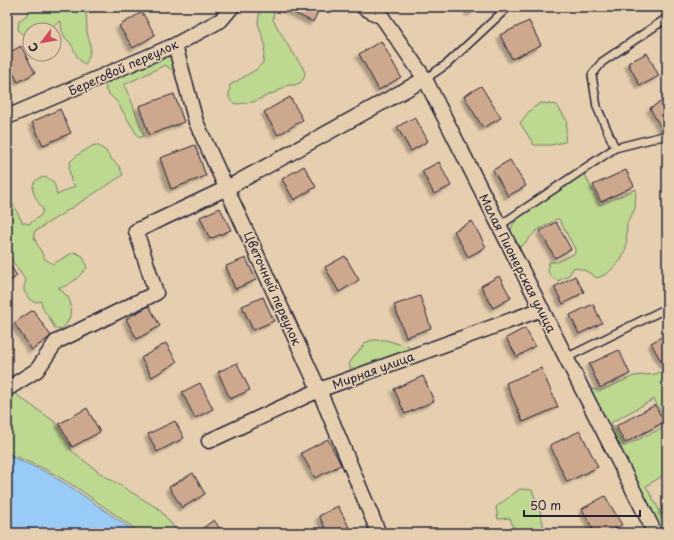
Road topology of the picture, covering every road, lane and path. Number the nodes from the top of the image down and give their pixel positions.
1 (232, 7) edge
2 (363, 7) edge
3 (508, 7) edge
4 (667, 18) edge
5 (176, 45) junction
6 (425, 79) junction
7 (7, 117) edge
8 (667, 135) edge
9 (615, 148) junction
10 (227, 188) junction
11 (499, 226) junction
12 (667, 308) edge
13 (542, 309) junction
14 (566, 358) junction
15 (7, 389) edge
16 (319, 390) junction
17 (209, 441) dead end
18 (374, 531) edge
19 (655, 533) edge

1 - 5 street, Береговой переулок
2 - 6 street, Малая Пионерская улица
3 - 6 lane
4 - 9 lane
5 - 7 street, Береговой переулок
5 - 10 street, Цветочный переулок
6 - 10 street
6 - 11 street, Малая Пионерская улица
8 - 9 lane
9 - 11 lane
10 - 15 street
10 - 16 street, Цветочный переулок
11 - 13 street, Малая Пионерская улица
12 - 14 lane
13 - 14 street, Малая Пионерская улица
13 - 16 street, Мирная улица
14 - 19 street, Малая Пионерская улица
16 - 17 street, Мирная улица
16 - 18 street, Цветочный переулок

